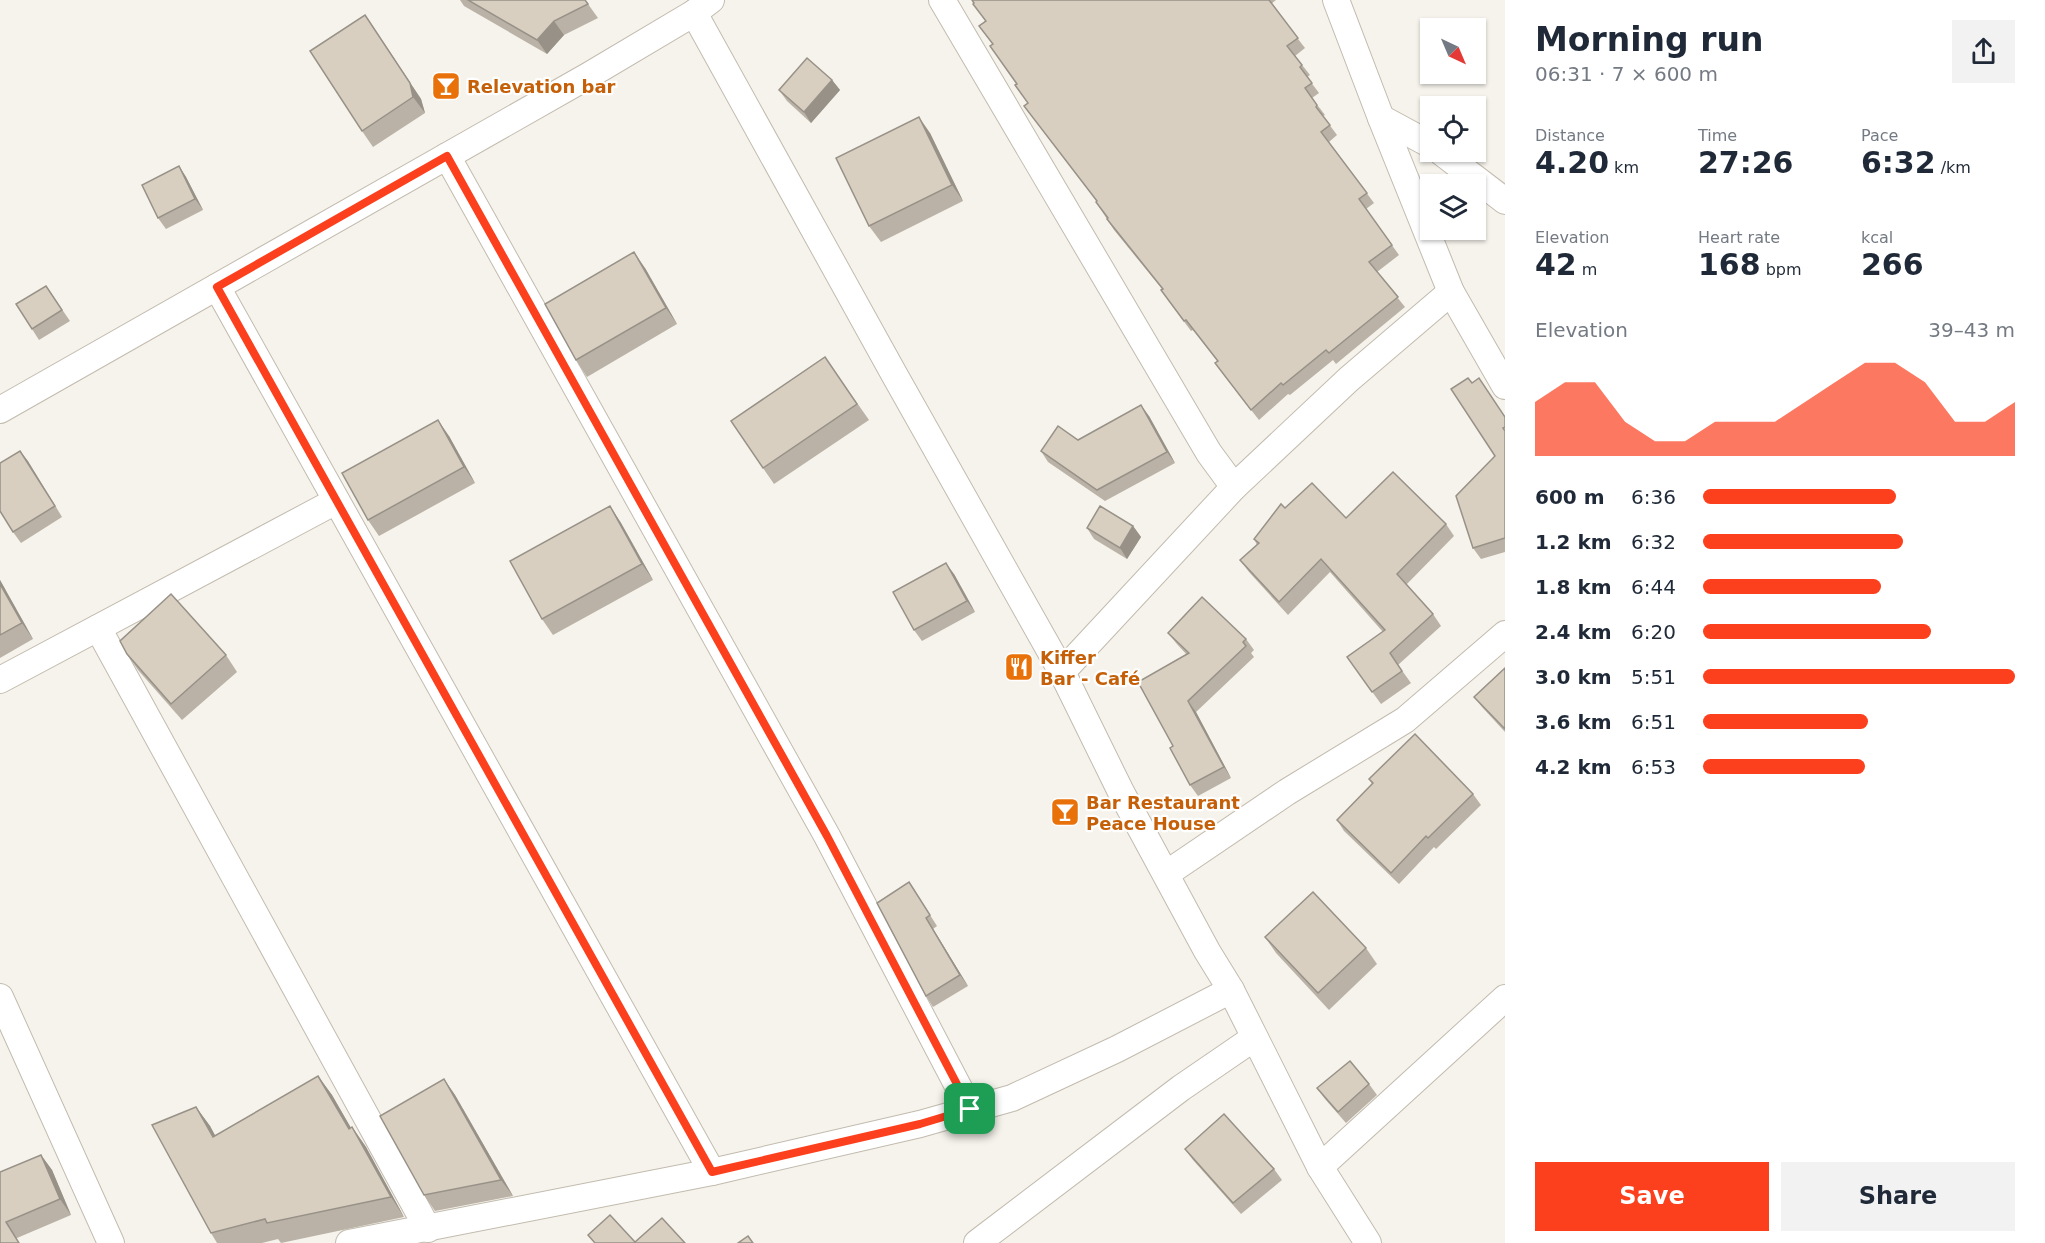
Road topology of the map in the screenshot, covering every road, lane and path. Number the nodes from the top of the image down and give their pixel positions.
1 (942, 0) edge
2 (1336, 0) edge
3 (703, 7) edge
4 (1381, 118) junction
5 (1420, 139) edge
6 (447, 156) junction
7 (1454, 162) edge
8 (1505, 201) edge
9 (217, 287) junction
10 (1451, 292) junction
11 (1505, 386) edge
12 (0, 410) edge
13 (1234, 488) junction
14 (336, 501) junction
15 (98, 628) junction
16 (1505, 634) edge
17 (1062, 672) junction
18 (0, 680) edge
19 (1166, 874) junction
20 (1231, 990) junction
21 (0, 997) edge
22 (1505, 998) edge
23 (1254, 1038) junction
24 (970, 1109) junction
25 (1320, 1167) junction
26 (712, 1172) junction
27 (428, 1228) junction
28 (111, 1243) edge
29 (349, 1243) edge
30 (977, 1243) edge
31 (1368, 1243) edge

1 - 13 street
2 - 4 street
3 - 6 street
3 - 17 street
4 - 5 street
4 - 10 street
6 - 9 street
6 - 24 street
7 - 8 street
9 - 12 street
9 - 14 street
10 - 11 street
10 - 13 street
13 - 17 street
14 - 15 street
14 - 26 street
15 - 18 street
15 - 27 street
16 - 19 street
17 - 19 street
19 - 20 street
20 - 23 street
20 - 24 street
21 - 28 street
22 - 25 street
23 - 25 street
23 - 30 street
24 - 26 street
25 - 31 street
26 - 27 street
27 - 29 street

